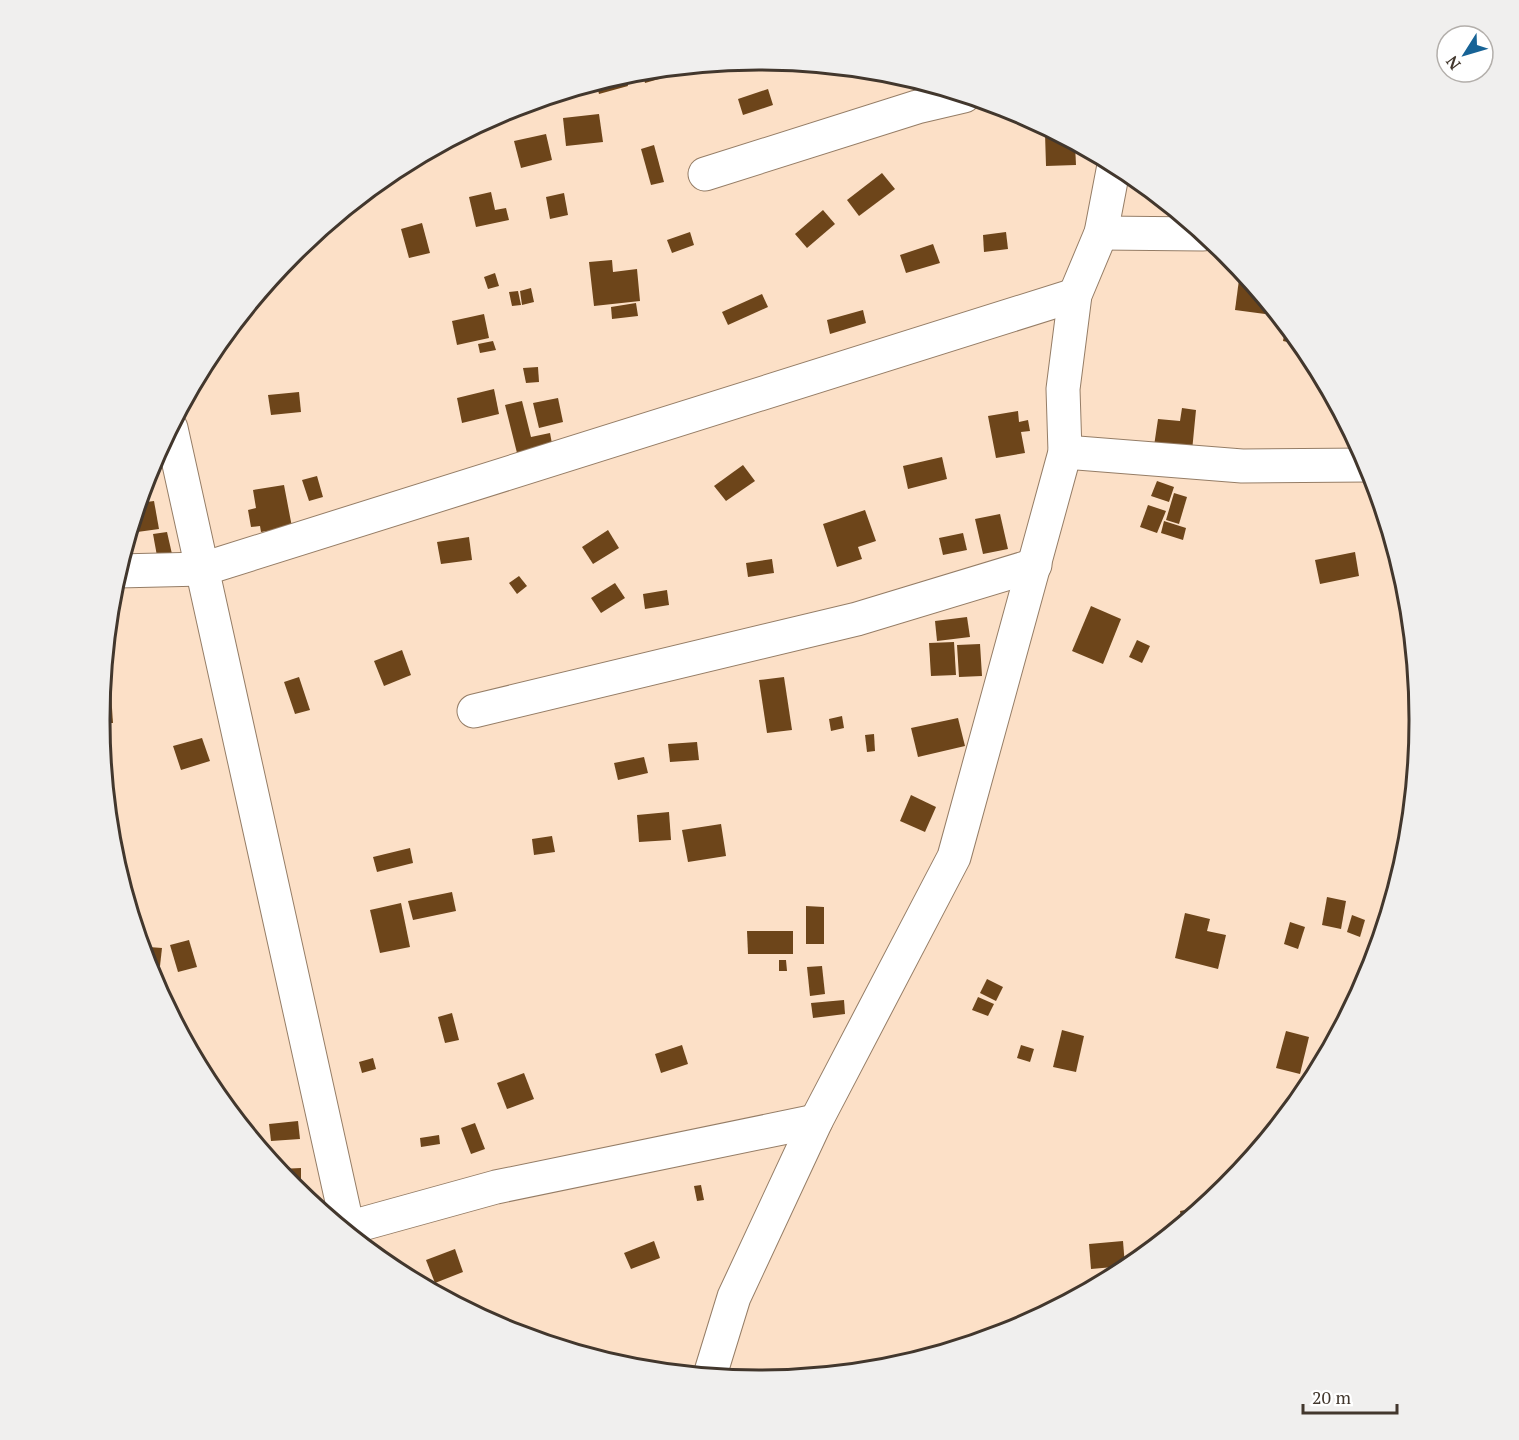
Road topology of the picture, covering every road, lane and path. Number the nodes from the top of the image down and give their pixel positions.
1 (950, 99) edge
2 (705, 174) dead end
3 (1112, 175) edge
4 (1101, 233) junction
5 (1190, 234) edge
6 (1075, 295) junction
7 (174, 440) edge
8 (1065, 452) junction
9 (1357, 465) edge
10 (1035, 565) junction
11 (203, 569) junction
12 (127, 571) edge
13 (474, 711) dead end
14 (816, 1121) junction
15 (345, 1219) edge
16 (355, 1228) edge
17 (712, 1368) edge

1 - 2 street
3 - 4 street
4 - 5 street
4 - 6 street
6 - 8 street
6 - 11 street
7 - 11 street
8 - 9 street
8 - 10 street
10 - 13 street
10 - 14 street
11 - 12 street
11 - 15 street
14 - 16 street
14 - 17 street

